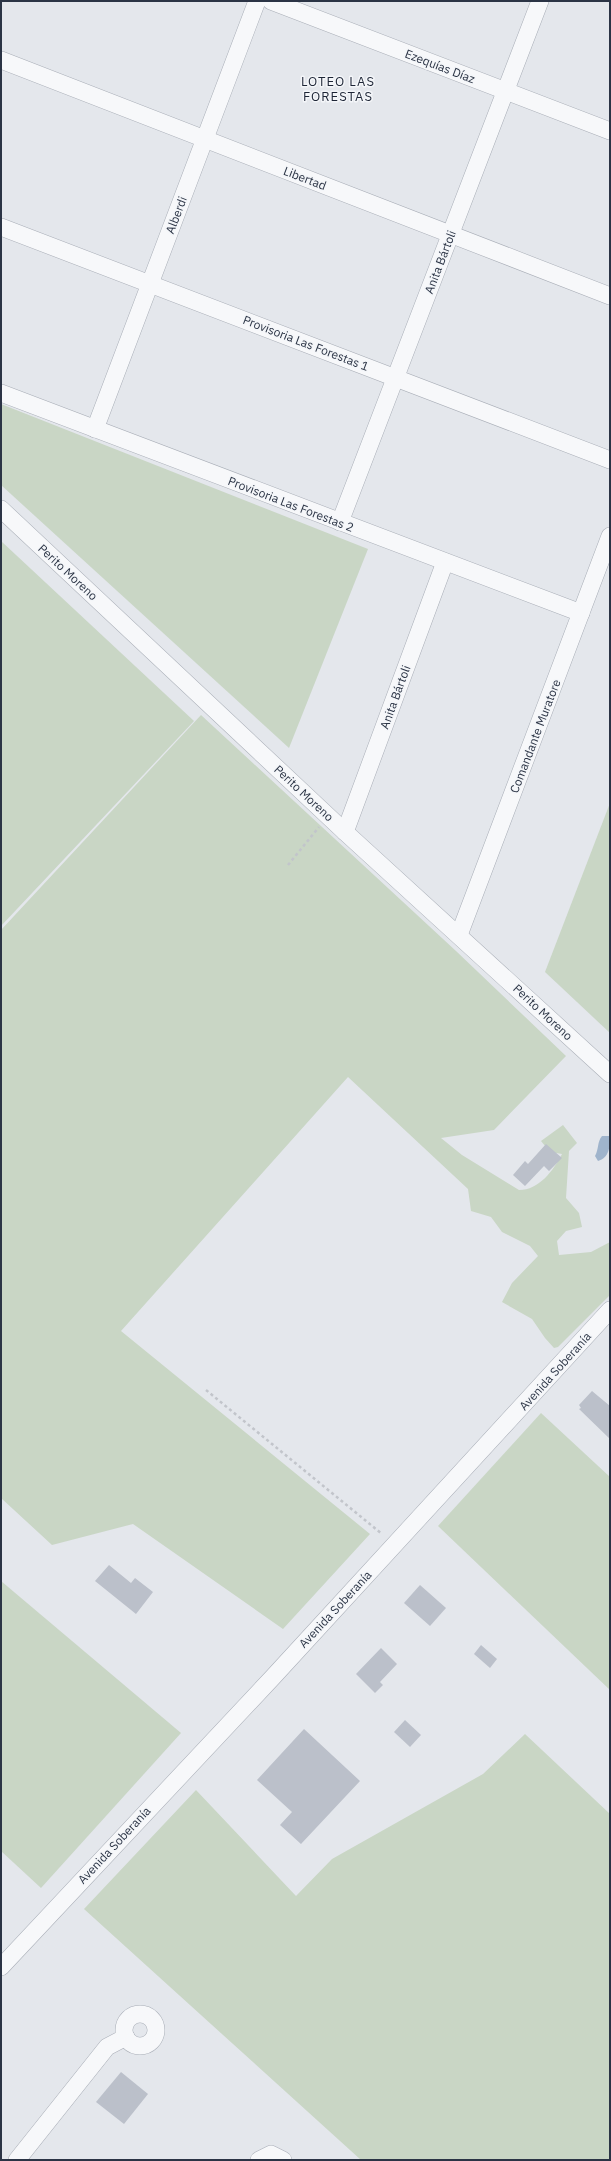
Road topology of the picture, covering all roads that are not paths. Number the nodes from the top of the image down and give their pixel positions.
1 (257, 1) edge
2 (271, 1) edge
3 (540, 1) edge
4 (1, 60) edge
5 (506, 91) junction
6 (610, 131) edge
7 (204, 139) junction
8 (1, 227) edge
9 (450, 234) junction
10 (150, 284) junction
11 (610, 296) edge
12 (395, 378) junction
13 (1, 393) edge
14 (94, 429) junction
15 (610, 460) edge
16 (1, 509) edge
17 (340, 522) junction
18 (610, 536) edge
19 (445, 562) junction
20 (581, 613) junction
21 (345, 832) junction
22 (459, 935) junction
23 (610, 1074) edge
24 (610, 1310) edge
25 (1, 1967) edge
26 (126, 2037) dead end
27 (17, 2160) edge
28 (259, 2160) edge
29 (283, 2160) edge

1 - 7 street, Alberdi
2 - 5 street, Ezequías Díaz
3 - 5 street, Anita Bártoli
4 - 7 street, Libertad
5 - 6 street, Ezequías Díaz
5 - 9 street, Anita Bártoli
7 - 9 street, Libertad
7 - 10 street, Alberdi
8 - 10 street, Provisoria Las Forestas 1
9 - 11 street, Libertad
9 - 12 street, Anita Bártoli
10 - 12 street, Provisoria Las Forestas 1
10 - 14 street, Alberdi
12 - 15 street, Provisoria Las Forestas 1
12 - 17 street, Anita Bártoli
13 - 14 street, Provisoria Las Forestas 2
14 - 17 street, Provisoria Las Forestas 2
16 - 21 street, Perito Moreno
17 - 19 street, Provisoria Las Forestas 2
18 - 20 street, Comandante Muratore
19 - 20 street, Provisoria Las Forestas 2
19 - 21 street, Anita Bártoli
20 - 22 street, Comandante Muratore
21 - 22 street, Perito Moreno
22 - 23 street, Perito Moreno
24 - 25 street, Avenida Soberanía
26 - 27 street
28 - 29 street

